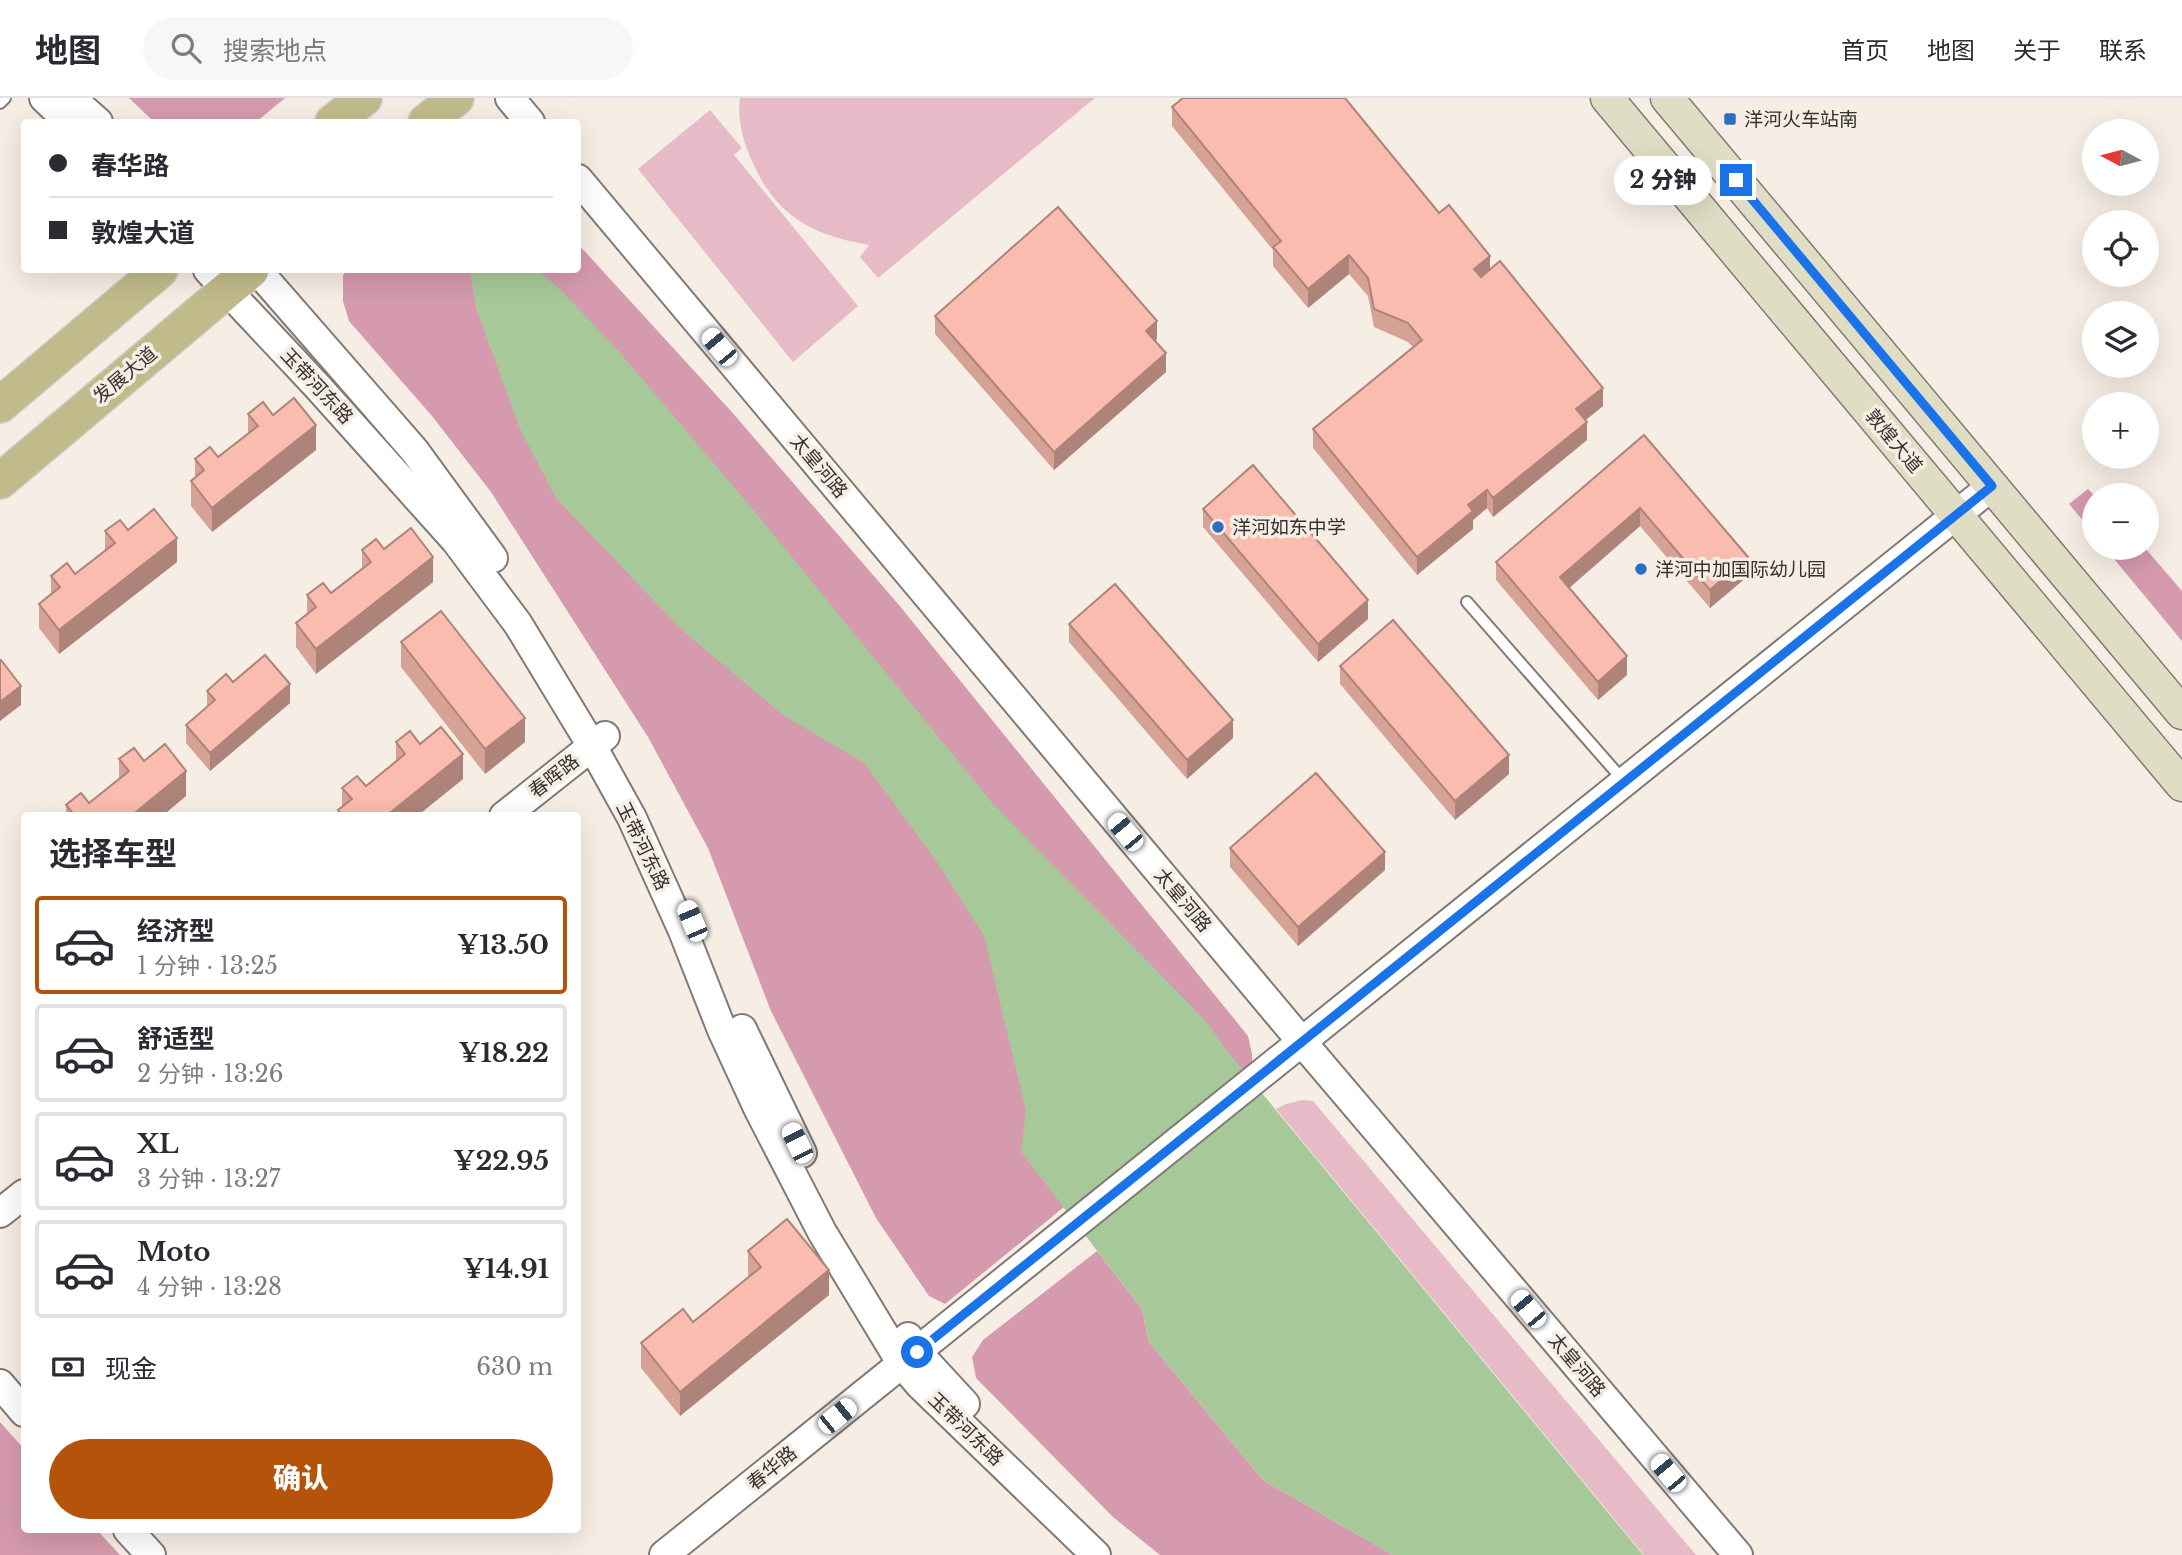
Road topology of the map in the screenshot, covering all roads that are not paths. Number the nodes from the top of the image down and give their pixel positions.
1 (5, 98) edge
2 (44, 98) edge
3 (71, 98) edge
4 (364, 98) edge
5 (456, 98) edge
6 (510, 98) edge
7 (1606, 98) edge
8 (1667, 98) edge
9 (0, 103) edge
10 (66, 119) edge
11 (96, 119) edge
12 (337, 119) edge
13 (430, 119) edge
14 (528, 119) edge
15 (581, 183) edge
16 (156, 273) edge
17 (260, 273) edge
18 (228, 276) edge
19 (0, 405) edge
20 (0, 481) edge
21 (1992, 486) junction
22 (1956, 516) junction
23 (1467, 602) dead end
24 (2182, 713) edge
25 (598, 741) junction
26 (1625, 782) junction
27 (2182, 785) edge
28 (509, 812) edge
29 (1302, 1042) junction
30 (21, 1196) edge
31 (0, 1213) edge
32 (910, 1358) junction
33 (0, 1384) edge
34 (21, 1408) edge
35 (131, 1533) edge
36 (151, 1555) edge
37 (663, 1555) edge
38 (1096, 1555) edge
39 (1115, 1555) edge
40 (1738, 1555) edge

1 - 9 lane
2 - 10 street
3 - 11 street
4 - 12 main road
5 - 13 main road
6 - 14 street
7 - 22 main road, 敦煌大道
8 - 21 main road
15 - 29 street, 太皇河路
16 - 19 main road
17 - 25 street, 玉带河东路
18 - 20 main road, 发展大道
18 - 25 street, 玉带河东路
21 - 22 street, 春华路
21 - 24 main road
22 - 26 street, 春华路
22 - 27 main road, 敦煌大道
23 - 26 lane
25 - 28 street, 春晖路
25 - 32 street, 玉带河东路
26 - 29 street, 春华路
29 - 32 street, 春华路
29 - 40 street, 太皇河路
30 - 31 street
32 - 37 street, 春华路
32 - 38 street, 玉带河东路
32 - 39 street, 玉带河东路
33 - 34 street
35 - 36 street

